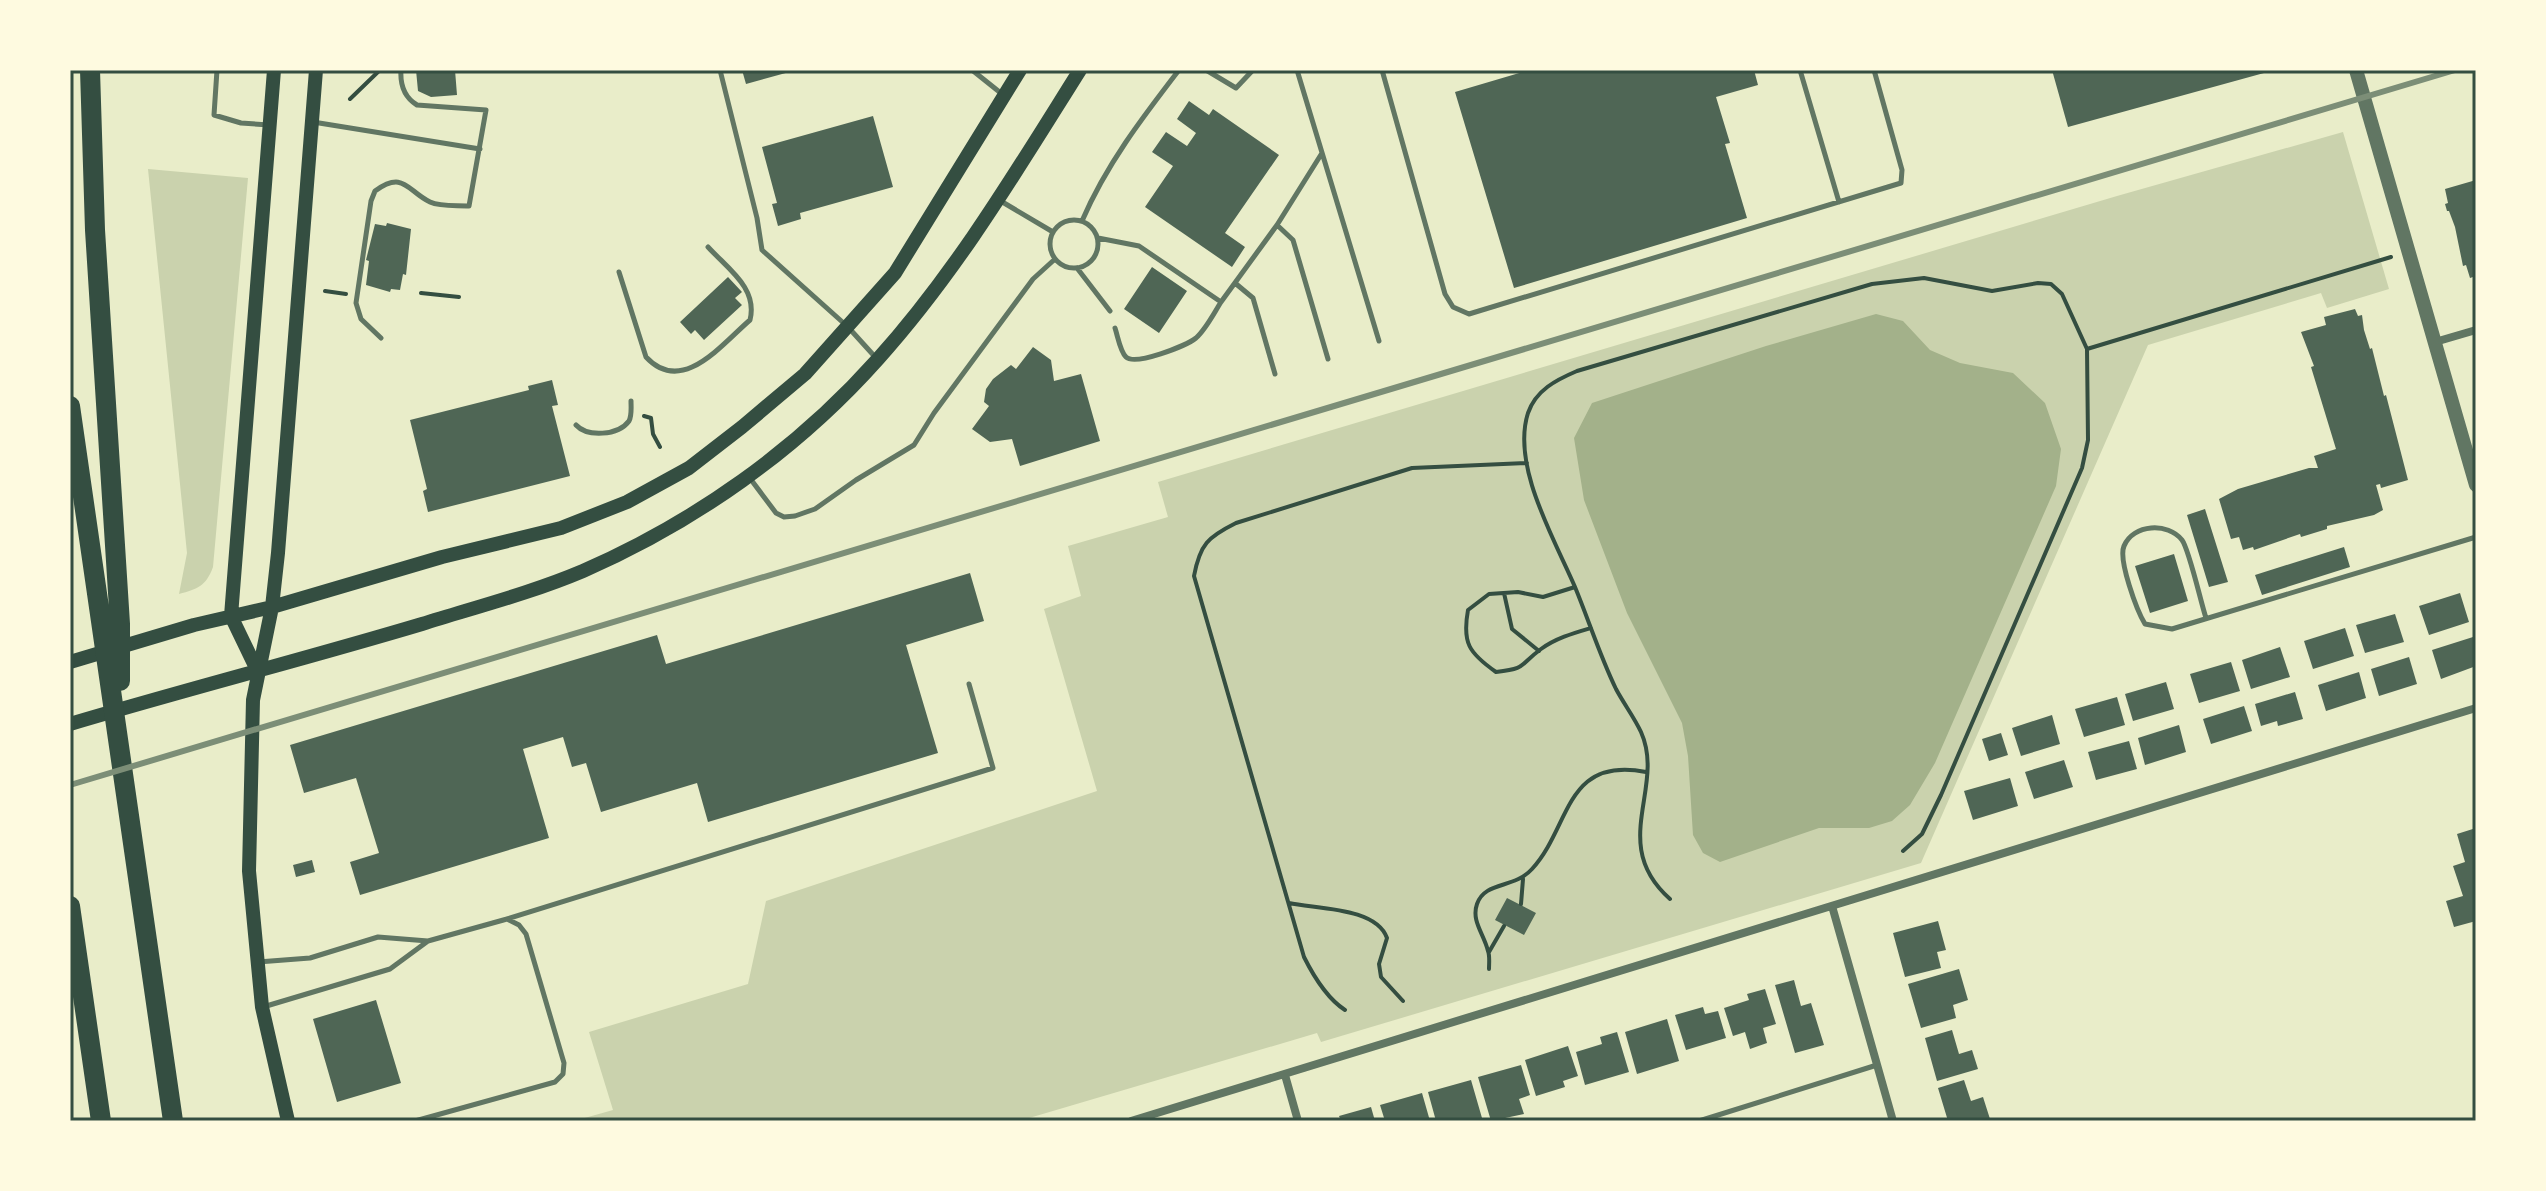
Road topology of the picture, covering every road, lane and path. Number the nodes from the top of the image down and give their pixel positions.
1 (90, 70) edge
2 (217, 70) edge
3 (274, 70) edge
4 (316, 70) edge
5 (380, 70) edge
6 (401, 70) edge
7 (720, 70) edge
8 (972, 70) edge
9 (1020, 70) edge
10 (1080, 70) edge
11 (1179, 70) edge
12 (1206, 70) edge
13 (1253, 70) edge
14 (1297, 70) edge
15 (1382, 70) edge
16 (1800, 70) edge
17 (1874, 70) edge
18 (2356, 70) edge
19 (1003, 95) junction
20 (350, 99) dead end
21 (312, 122) junction
22 (270, 125) junction
23 (480, 149) junction
24 (1322, 152) junction
25 (998, 200) junction
26 (1839, 202) junction
27 (1082, 221) junction
28 (1277, 225) junction
29 (1053, 232) junction
30 (1098, 238) junction
31 (708, 247) dead end
32 (2409, 252) junction
33 (1055, 259) junction
34 (1077, 268) junction
35 (619, 272) dead end
36 (1235, 283) junction
37 (325, 291) dead end
38 (421, 293) dead end
39 (349, 294) dead end
40 (459, 297) dead end
41 (1221, 302) junction
42 (1110, 311) dead end
43 (848, 327) junction
44 (1115, 328) dead end
45 (2476, 330) edge
46 (381, 338) dead end
47 (1379, 341) dead end
48 (2435, 342) junction
49 (2087, 349) junction
50 (1328, 359) dead end
51 (878, 360) junction
52 (1275, 374) dead end
53 (631, 401) dead end
54 (70, 406) edge
55 (632, 412) junction
56 (576, 425) dead end
57 (660, 447) dead end
58 (1527, 463) junction
59 (749, 477) junction
60 (2476, 485) edge
61 (2476, 537) edge
62 (1575, 587) junction
63 (1504, 593) junction
64 (272, 607) junction
65 (231, 616) junction
66 (2206, 618) junction
67 (1591, 628) junction
68 (1539, 651) junction
69 (70, 662) edge
70 (257, 670) junction
71 (969, 684) dead end
72 (2476, 708) edge
73 (70, 724) edge
74 (120, 756) junction
75 (1646, 772) junction
76 (1903, 851) dead end
77 (1523, 878) junction
78 (1670, 899) dead end
79 (1289, 903) junction
80 (1521, 904) dead end
81 (70, 906) edge
82 (1832, 906) junction
83 (507, 919) junction
84 (1504, 926) dead end
85 (428, 941) junction
86 (1489, 952) junction
87 (256, 962) junction
88 (1489, 969) dead end
89 (1403, 1001) dead end
90 (262, 1007) junction
91 (1345, 1010) dead end
92 (1877, 1065) junction
93 (1285, 1075) junction
94 (101, 1121) edge
95 (173, 1121) edge
96 (288, 1121) edge
97 (415, 1121) edge
98 (1131, 1121) edge
99 (1298, 1121) edge
100 (1699, 1121) edge
101 (1893, 1121) edge

1 - 74 highway
2 - 22 lane
3 - 22 main road
4 - 21 main road
5 - 20 path
6 - 23 lane
7 - 43 lane
8 - 19 lane
9 - 19 main road
10 - 25 main road
11 - 27 lane
12 - 13 lane
14 - 24 lane
15 - 26 lane
16 - 26 lane
17 - 26 lane
18 - 32 street
19 - 43 main road
21 - 23 lane
21 - 64 main road
22 - 65 main road
23 - 46 lane
24 - 28 lane
24 - 47 lane
25 - 29 lane
25 - 51 main road
27 - 29 lane
27 - 30 lane
28 - 36 lane
28 - 50 lane
29 - 33 lane
30 - 34 lane
30 - 41 lane
31 - 35 lane
32 - 48 street
32 - 49 path
33 - 34 lane
33 - 59 lane
34 - 42 lane
36 - 41 lane
36 - 52 lane
37 - 39 path
38 - 40 path
41 - 44 lane
43 - 51 lane
43 - 64 main road
45 - 48 street
48 - 60 street
49 - 58 path
49 - 76 path
51 - 59 main road
53 - 55 lane
54 - 74 highway
55 - 56 lane
55 - 57 path
58 - 62 path
58 - 79 path
59 - 70 main road
61 - 66 lane
62 - 63 path
62 - 67 path
63 - 68 path
63 - 68 path
64 - 65 main road
64 - 70 main road
65 - 69 main road
65 - 70 main road
66 - 66 lane
67 - 68 path
67 - 75 path
70 - 73 main road
70 - 87 main road
71 - 83 lane
72 - 82 street
74 - 95 highway
75 - 77 path
75 - 78 path
77 - 80 path
77 - 86 path
79 - 89 path
79 - 91 path
81 - 94 highway
82 - 92 street
82 - 93 street
83 - 85 lane
83 - 97 lane
84 - 86 path
85 - 87 lane
85 - 90 lane
86 - 88 path
87 - 90 main road
90 - 96 main road
92 - 100 lane
92 - 101 street
93 - 98 street
93 - 99 street

